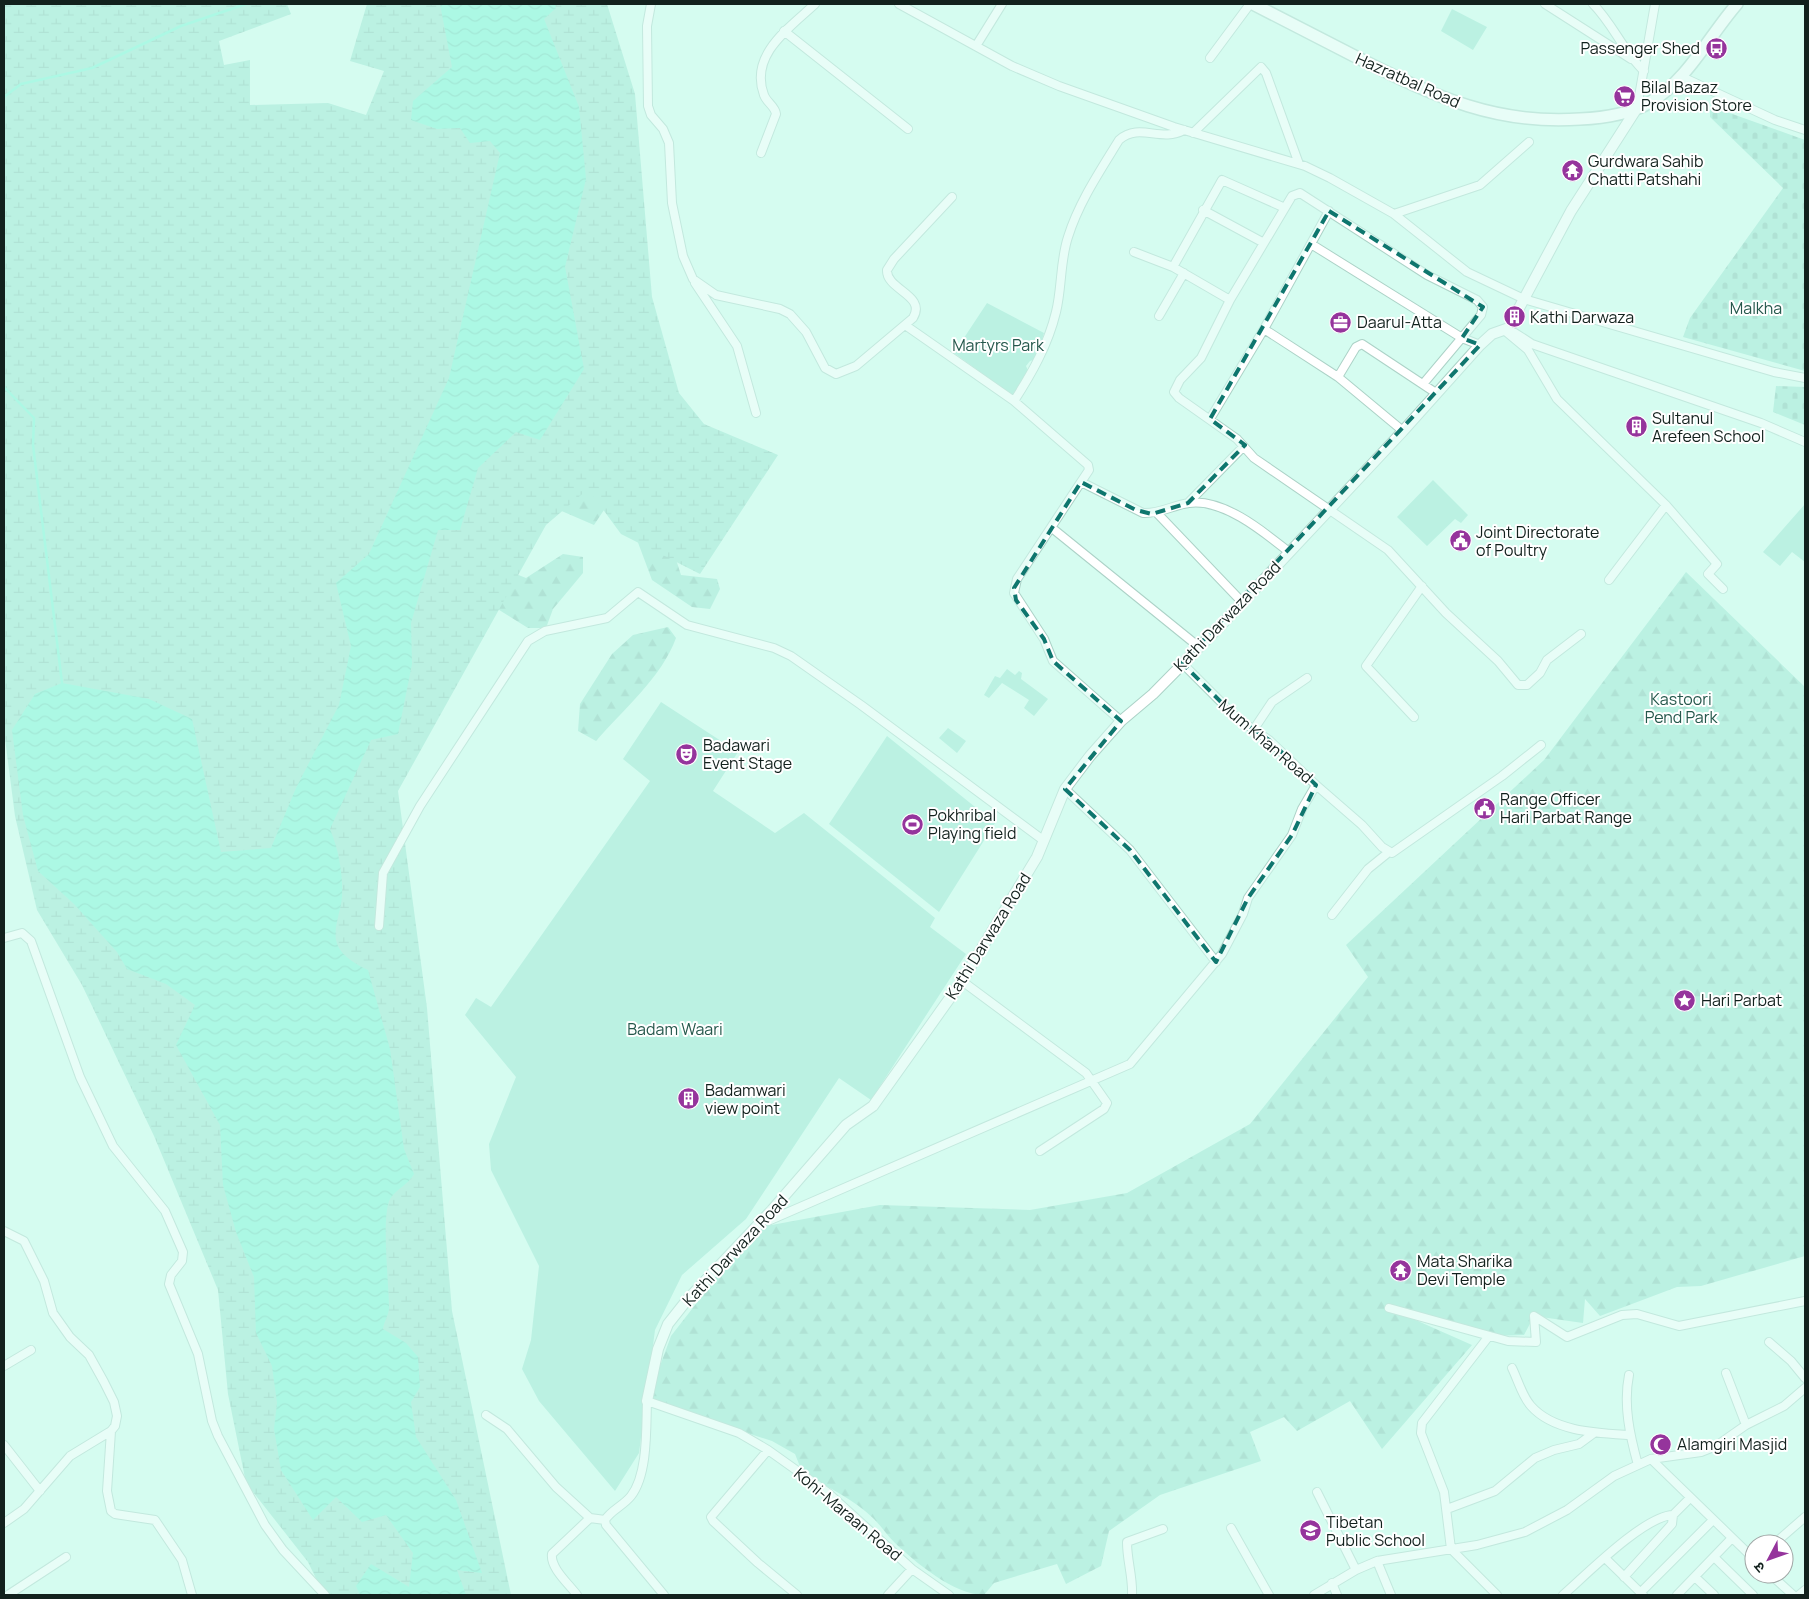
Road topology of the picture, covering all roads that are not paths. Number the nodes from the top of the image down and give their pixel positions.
1 (650, 4) edge
2 (814, 4) edge
3 (899, 4) edge
4 (1002, 4) edge
5 (1251, 4) edge
6 (1545, 4) edge
7 (1593, 4) edge
8 (1656, 4) edge
9 (1735, 4) edge
10 (784, 31) junction
11 (976, 46) junction
12 (1210, 58) dead end
13 (1631, 58) junction
14 (1644, 71) junction
15 (1680, 76) junction
16 (1637, 108) junction
17 (908, 129) dead end
18 (1184, 130) junction
19 (1805, 130) edge
20 (1193, 133) junction
21 (1529, 142) dead end
22 (761, 153) dead end
23 (1299, 164) junction
24 (952, 197) dead end
25 (1285, 208) junction
26 (1203, 210) junction
27 (1329, 211) junction
28 (1394, 214) junction
29 (1264, 244) junction
30 (1311, 244) junction
31 (1134, 252) dead end
32 (1173, 267) junction
33 (1184, 273) junction
34 (693, 279) junction
35 (1230, 300) junction
36 (1524, 300) junction
37 (1518, 310) dead end
38 (1158, 316) dead end
39 (906, 325) junction
40 (1508, 327) junction
41 (1264, 329) junction
42 (1462, 338) junction
43 (1480, 345) junction
44 (1338, 377) junction
45 (1805, 378) edge
46 (1423, 384) junction
47 (1436, 393) junction
48 (1014, 401) junction
49 (756, 413) dead end
50 (1210, 419) junction
51 (1402, 431) junction
52 (1805, 442) edge
53 (1243, 447) junction
54 (1081, 482) junction
55 (1188, 503) junction
56 (1666, 505) junction
57 (1328, 511) junction
58 (1156, 512) junction
59 (1052, 528) junction
60 (1288, 552) junction
61 (1609, 580) dead end
62 (1422, 586) junction
63 (1723, 589) dead end
64 (1242, 602) junction
65 (1581, 634) dead end
66 (1199, 647) junction
67 (1182, 663) junction
68 (1307, 678) dead end
69 (1414, 718) dead end
70 (1121, 721) junction
71 (1254, 729) junction
72 (1541, 745) dead end
73 (1316, 785) junction
74 (1065, 789) junction
75 (1043, 840) junction
76 (1389, 852) junction
77 (1332, 915) dead end
78 (379, 926) dead end
79 (4, 938) edge
80 (1216, 962) junction
81 (962, 981) junction
82 (1091, 1080) junction
83 (1040, 1151) dead end
84 (768, 1221) dead end
85 (4, 1231) edge
86 (1805, 1302) edge
87 (1388, 1308) dead end
88 (1489, 1336) junction
89 (1769, 1342) dead end
90 (30, 1350) dead end
91 (4, 1366) edge
92 (1512, 1368) dead end
93 (1726, 1373) dead end
94 (1629, 1375) dead end
95 (1805, 1378) edge
96 (1805, 1388) edge
97 (647, 1401) junction
98 (486, 1415) dead end
99 (1746, 1425) junction
100 (111, 1431) junction
101 (1594, 1433) junction
102 (1630, 1434) junction
103 (4, 1445) edge
104 (768, 1450) junction
105 (1651, 1459) junction
106 (1638, 1465) junction
107 (40, 1491) junction
108 (1317, 1492) dead end
109 (1690, 1498) junction
110 (1447, 1510) junction
111 (1673, 1515) junction
112 (1805, 1517) edge
113 (590, 1518) junction
114 (605, 1520) junction
115 (1713, 1520) junction
116 (4, 1522) edge
117 (1231, 1528) dead end
118 (1163, 1529) dead end
119 (1785, 1534) edge
120 (1732, 1538) junction
121 (1451, 1549) junction
122 (1744, 1549) edge
123 (66, 1557) dead end
124 (1714, 1557) junction
125 (1605, 1558) junction
126 (1377, 1561) junction
127 (912, 1569) junction
128 (1356, 1570) junction
129 (1624, 1577) junction
130 (1695, 1577) junction
131 (1332, 1583) junction
132 (1780, 1584) edge
133 (1805, 1590) edge
134 (1642, 1594) edge
135 (8, 1595) edge
136 (192, 1595) edge
137 (325, 1595) edge
138 (577, 1595) edge
139 (664, 1595) edge
140 (798, 1595) edge
141 (888, 1595) edge
142 (949, 1595) edge
143 (1132, 1595) edge
144 (1269, 1595) edge
145 (1314, 1595) edge
146 (1336, 1595) edge
147 (1391, 1595) edge
148 (1497, 1595) edge
149 (1564, 1595) edge
150 (1677, 1595) edge
151 (1712, 1595) edge
152 (1753, 1595) edge
153 (1792, 1595) edge
154 (1799, 1595) edge

1 - 34 street
2 - 10 street
3 - 11 street
4 - 11 street
5 - 12 street
5 - 16 main road, Hazratbal Road
6 - 13 street
7 - 13 street
8 - 14 street
9 - 15 main road, Hazratbal Road
10 - 17 street
10 - 22 street
11 - 18 street
13 - 14 street
14 - 16 street
15 - 16 main road, Hazratbal Road
15 - 19 street
16 - 36 street
18 - 20 street
18 - 48 street
20 - 23 street
20 - 23 street
21 - 28 street
23 - 28 street
24 - 39 street
25 - 26 street
25 - 27 street
25 - 29 street
26 - 29 street
26 - 32 street
27 - 30 street
27 - 42 street
28 - 36 street
29 - 35 street
30 - 41 street
30 - 42 street
31 - 32 street
32 - 33 street
33 - 35 street
33 - 38 street
34 - 39 street
34 - 49 street
35 - 50 street
36 - 37 street
36 - 45 street
39 - 48 street
40 - 43 street, Kathi Darwaza Road
40 - 52 street
40 - 56 street
41 - 44 street
41 - 50 street
42 - 43 street
42 - 46 street
43 - 47 street, Kathi Darwaza Road
44 - 46 street
44 - 51 street
46 - 47 street
47 - 51 street, Kathi Darwaza Road
48 - 54 street
50 - 53 street
51 - 57 street, Kathi Darwaza Road
53 - 55 street
53 - 57 street
54 - 58 street
54 - 59 street
55 - 58 street
55 - 60 street
56 - 61 street
56 - 63 street
57 - 60 street, Kathi Darwaza Road
57 - 62 street
58 - 64 street
59 - 66 street
59 - 70 street
60 - 64 street, Kathi Darwaza Road
62 - 65 street
62 - 69 street
64 - 66 street, Kathi Darwaza Road
66 - 67 street, Kathi Darwaza Road
67 - 70 street, Kathi Darwaza Road
67 - 71 street, Mum Khan Road
68 - 71 street
70 - 74 street, Kathi Darwaza Road
71 - 73 street, Mum Khan Road
72 - 76 street
73 - 76 street
73 - 80 street, Mum Khan Road
74 - 75 street, Kathi Darwaza Road
74 - 80 street
75 - 78 street
75 - 81 street, Kathi Darwaza Road
76 - 77 street
79 - 137 street
80 - 82 street, Mum Khan Road
81 - 82 street
81 - 97 street, Kathi Darwaza Road
82 - 83 street
82 - 84 street, Mum Khan Road
85 - 100 street
86 - 88 street
87 - 88 street
88 - 110 street
89 - 95 street
90 - 91 street
92 - 101 street
93 - 99 street
94 - 102 street
96 - 99 street
97 - 104 street, Kohi-Maraan Road
97 - 114 street, Kathi Darwaza Road
98 - 113 street
99 - 105 street
100 - 107 street
100 - 136 street
101 - 102 street
101 - 110 street
102 - 106 street
103 - 107 street
104 - 127 street, Kohi-Maraan Road
104 - 140 street
105 - 106 street
105 - 109 street
106 - 121 street
107 - 116 street
108 - 128 street
109 - 111 street
109 - 115 street
110 - 121 street
111 - 125 street
111 - 129 street
112 - 119 street
113 - 114 street
113 - 138 street
114 - 139 street
115 - 120 street
115 - 134 street
117 - 144 street
118 - 143 street
120 - 122 street
120 - 124 street
121 - 126 street
121 - 148 street
123 - 135 street
124 - 130 street
124 - 152 street
125 - 129 street
125 - 149 street
126 - 128 street
126 - 147 street
127 - 141 street
127 - 142 street, Kohi-Maraan Road
128 - 131 street
129 - 134 street
130 - 150 street
130 - 151 street
131 - 145 street
131 - 146 street
132 - 153 street
133 - 154 street

